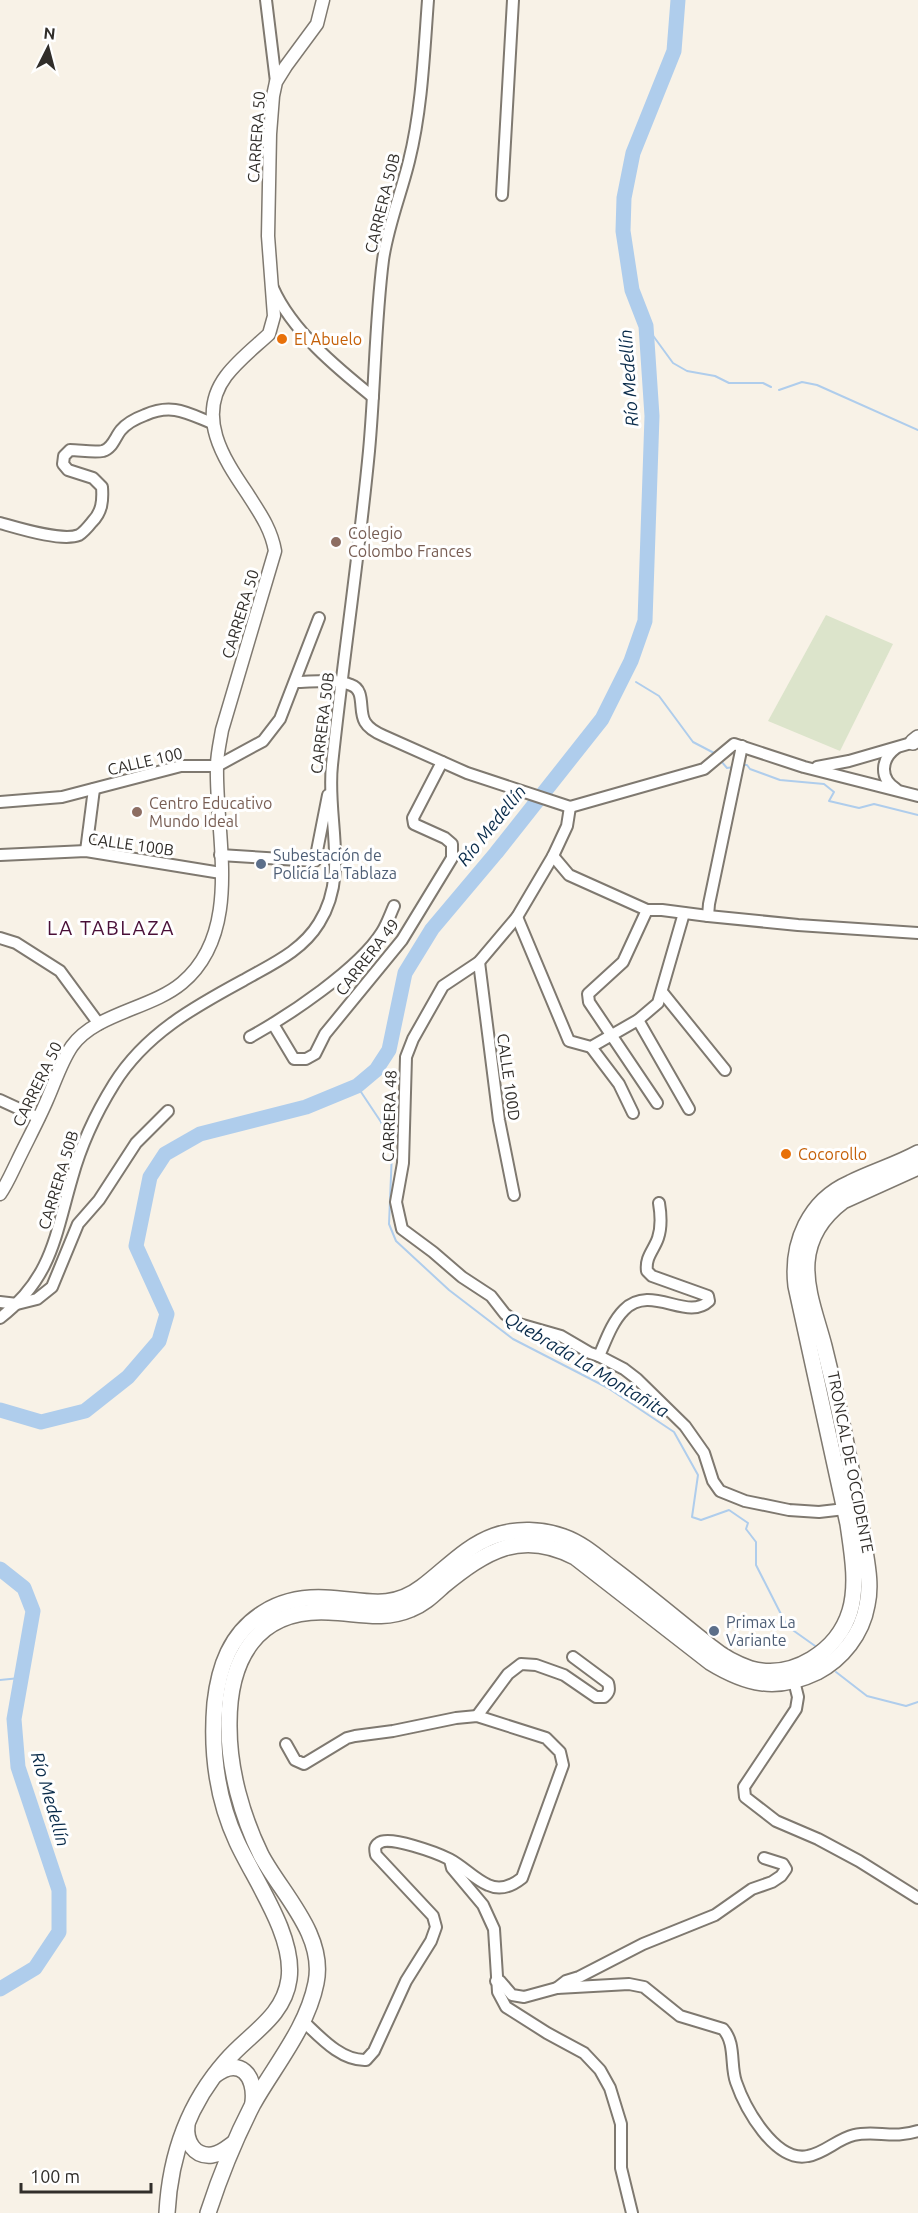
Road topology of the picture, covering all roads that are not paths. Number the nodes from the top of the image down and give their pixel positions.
1 (266, 0) edge
2 (322, 0) edge
3 (428, 0) edge
4 (513, 0) edge
5 (276, 82) junction
6 (502, 195) dead end
7 (272, 286) junction
8 (373, 398) junction
9 (212, 423) junction
10 (0, 523) edge
11 (319, 618) dead end
12 (295, 682) junction
13 (342, 682) junction
14 (916, 740) edge
15 (897, 748) junction
16 (741, 752) junction
17 (442, 762) junction
18 (217, 766) junction
19 (804, 767) junction
20 (94, 789) junction
21 (330, 789) junction
22 (898, 790) junction
23 (918, 796) edge
24 (0, 802) edge
25 (570, 807) junction
26 (86, 851) junction
27 (0, 855) edge
28 (220, 855) junction
29 (553, 856) junction
30 (221, 873) junction
31 (394, 906) dead end
32 (647, 910) junction
33 (684, 913) junction
34 (517, 916) junction
35 (708, 916) junction
36 (918, 933) edge
37 (0, 938) edge
38 (365, 954) junction
39 (479, 962) junction
40 (382, 964) junction
41 (662, 992) junction
42 (638, 1020) junction
43 (99, 1024) junction
44 (273, 1024) junction
45 (613, 1036) junction
46 (250, 1037) dead end
47 (591, 1047) junction
48 (725, 1070) dead end
49 (0, 1100) edge
50 (657, 1103) dead end
51 (689, 1109) dead end
52 (168, 1111) dead end
53 (633, 1113) dead end
54 (39, 1118) junction
55 (918, 1153) edge
56 (918, 1167) edge
57 (0, 1194) edge
58 (514, 1195) dead end
59 (659, 1203) dead end
60 (0, 1302) edge
61 (18, 1304) junction
62 (0, 1318) edge
63 (599, 1356) junction
64 (845, 1509) junction
65 (573, 1657) dead end
66 (794, 1681) junction
67 (477, 1716) junction
68 (286, 1744) dead end
69 (764, 1858) dead end
70 (450, 1860) junction
71 (918, 1898) edge
72 (496, 1981) junction
73 (557, 1989) junction
74 (303, 2021) junction
75 (214, 2076) junction
76 (253, 2105) junction
77 (189, 2116) junction
78 (918, 2131) edge
79 (234, 2143) junction
80 (167, 2213) edge
81 (208, 2213) edge
82 (632, 2213) edge

1 - 5 street
2 - 5 main road, CARRERA 50
3 - 8 street, CARRERA 50B
4 - 6 street
5 - 7 main road, CARRERA 50
7 - 8 street
7 - 9 main road, CARRERA 50
8 - 13 street, CARRERA 50B
9 - 10 street
9 - 18 main road, CARRERA 50
11 - 12 street
12 - 13 street
12 - 18 street
13 - 17 street
13 - 21 street, CARRERA 50B
14 - 15 street
15 - 19 street
15 - 22 street
16 - 19 street
16 - 25 street
16 - 35 street
17 - 25 street
17 - 40 street, CARRERA 49
18 - 20 street, CALLE 100
18 - 28 main road, CARRERA 50
19 - 22 street
20 - 24 street, CALLE 100
20 - 26 street
21 - 28 street
21 - 61 street, CARRERA 50B
22 - 23 street
25 - 29 street, CARRERA 48
26 - 27 street, CALLE 100B
26 - 30 street, CALLE 100B
28 - 30 main road, CARRERA 50
29 - 32 street
29 - 34 street, CARRERA 48
30 - 43 main road, CARRERA 50
31 - 38 street, CARRERA 49
32 - 33 street
32 - 45 street
33 - 35 street
33 - 41 street
34 - 39 street, CARRERA 48
34 - 47 street
35 - 36 street
37 - 43 street
38 - 40 street
38 - 44 street, CARRERA 49
39 - 58 street, CALLE 100D
39 - 63 street, CARRERA 48
40 - 44 street, CARRERA 49
41 - 42 street
41 - 48 street
42 - 45 street
42 - 51 street
43 - 54 main road, CARRERA 50
44 - 46 street, CARRERA 49
45 - 47 street
45 - 50 street
47 - 53 street
49 - 54 street
52 - 61 street
54 - 57 main road, CARRERA 50
55 - 64 highway, TRONCAL DE OCCIDENTE
56 - 66 highway, TRONCAL DE OCCIDENTE
59 - 63 street
60 - 61 street
61 - 62 street, CARRERA 50B
63 - 64 street
64 - 75 highway, TRONCAL DE OCCIDENTE
65 - 67 street
66 - 71 street
66 - 74 highway, TRONCAL DE OCCIDENTE
67 - 68 street
67 - 70 street
69 - 73 street
70 - 72 street
70 - 74 street
72 - 73 street
72 - 82 street
73 - 78 street
74 - 76 highway, TRONCAL DE OCCIDENTE
75 - 76 highway
75 - 77 highway, TRONCAL DE OCCIDENTE
76 - 79 highway, TRONCAL DE OCCIDENTE
77 - 79 highway
77 - 80 highway, TRONCAL DE OCCIDENTE
79 - 81 highway, TRONCAL DE OCCIDENTE

